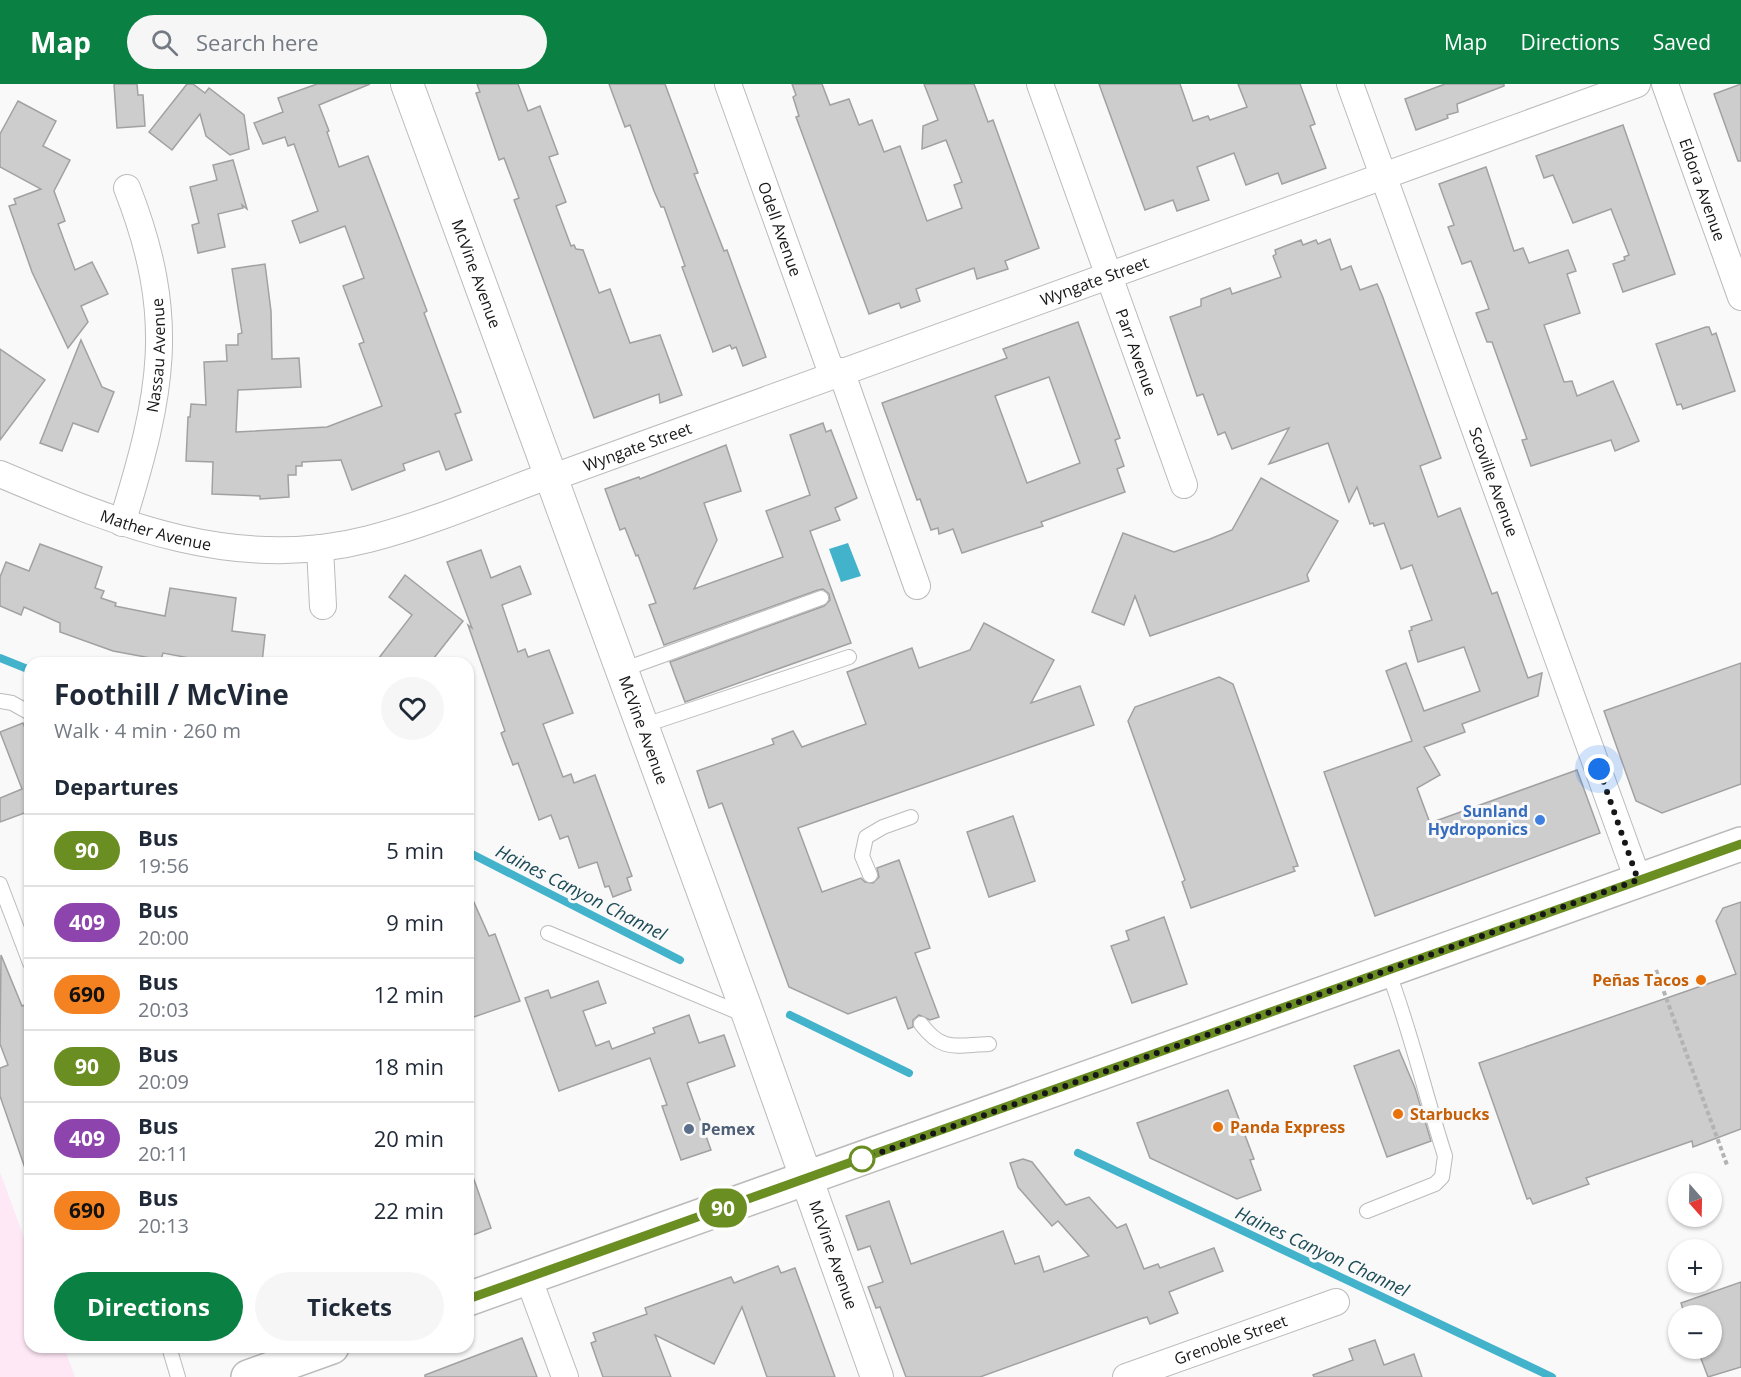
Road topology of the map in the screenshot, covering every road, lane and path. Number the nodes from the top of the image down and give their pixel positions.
1 (407, 84) edge
2 (728, 84) edge
3 (1040, 84) edge
4 (1350, 84) edge
5 (1637, 84) edge
6 (1665, 84) edge
7 (1383, 176) junction
8 (127, 188) dead end
9 (1109, 276) junction
10 (1741, 297) edge
11 (837, 373) junction
12 (0, 474) edge
13 (550, 477) junction
14 (1184, 485) dead end
15 (122, 523) junction
16 (320, 548) junction
17 (917, 586) dead end
18 (821, 598) dead end
19 (323, 606) dead end
20 (849, 657) dead end
21 (622, 670) junction
22 (0, 701) edge
23 (24, 710) edge
24 (642, 726) junction
25 (910, 817) dead end
26 (1741, 844) edge
27 (870, 875) dead end
28 (1638, 880) junction
29 (0, 885) edge
30 (548, 933) dead end
31 (24, 947) edge
32 (1656, 970) dead end
33 (1388, 971) junction
34 (749, 1017) junction
35 (921, 1024) dead end
36 (989, 1044) dead end
37 (1727, 1165) dead end
38 (807, 1179) junction
39 (1366, 1211) dead end
40 (528, 1277) junction
41 (474, 1297) edge
42 (1336, 1302) dead end
43 (171, 1353) edge
44 (315, 1353) edge
45 (178, 1377) edge
46 (248, 1377) edge
47 (565, 1377) edge
48 (877, 1377) edge
49 (1126, 1377) edge

1 - 13 street, McVine Avenue
2 - 11 street, Odell Avenue
3 - 9 street, Parr Avenue
4 - 7 street, Scoville Avenue
5 - 7 street, Wyngate Street
6 - 10 street, Eldora Avenue
7 - 9 street, Wyngate Street
7 - 28 street, Scoville Avenue
8 - 15 street, Nassau Avenue
9 - 11 street, Wyngate Street
9 - 14 street, Parr Avenue
11 - 13 street, Wyngate Street
11 - 17 street, Odell Avenue
12 - 15 street, Mather Avenue
13 - 16 street, Mather Avenue
13 - 21 street, McVine Avenue
15 - 16 street, Mather Avenue
16 - 19 street
18 - 21 lane
20 - 24 lane
21 - 24 street, McVine Avenue
22 - 23 lane
24 - 34 street, McVine Avenue
25 - 27 lane
26 - 28 main road
28 - 33 main road
29 - 31 lane
30 - 34 lane
32 - 37 path
33 - 38 main road
33 - 39 lane
34 - 38 street, McVine Avenue
35 - 36 lane
38 - 40 main road
38 - 48 street, McVine Avenue
40 - 41 main road
40 - 47 street
42 - 49 street, Grenoble Street
43 - 45 lane
44 - 46 main road

